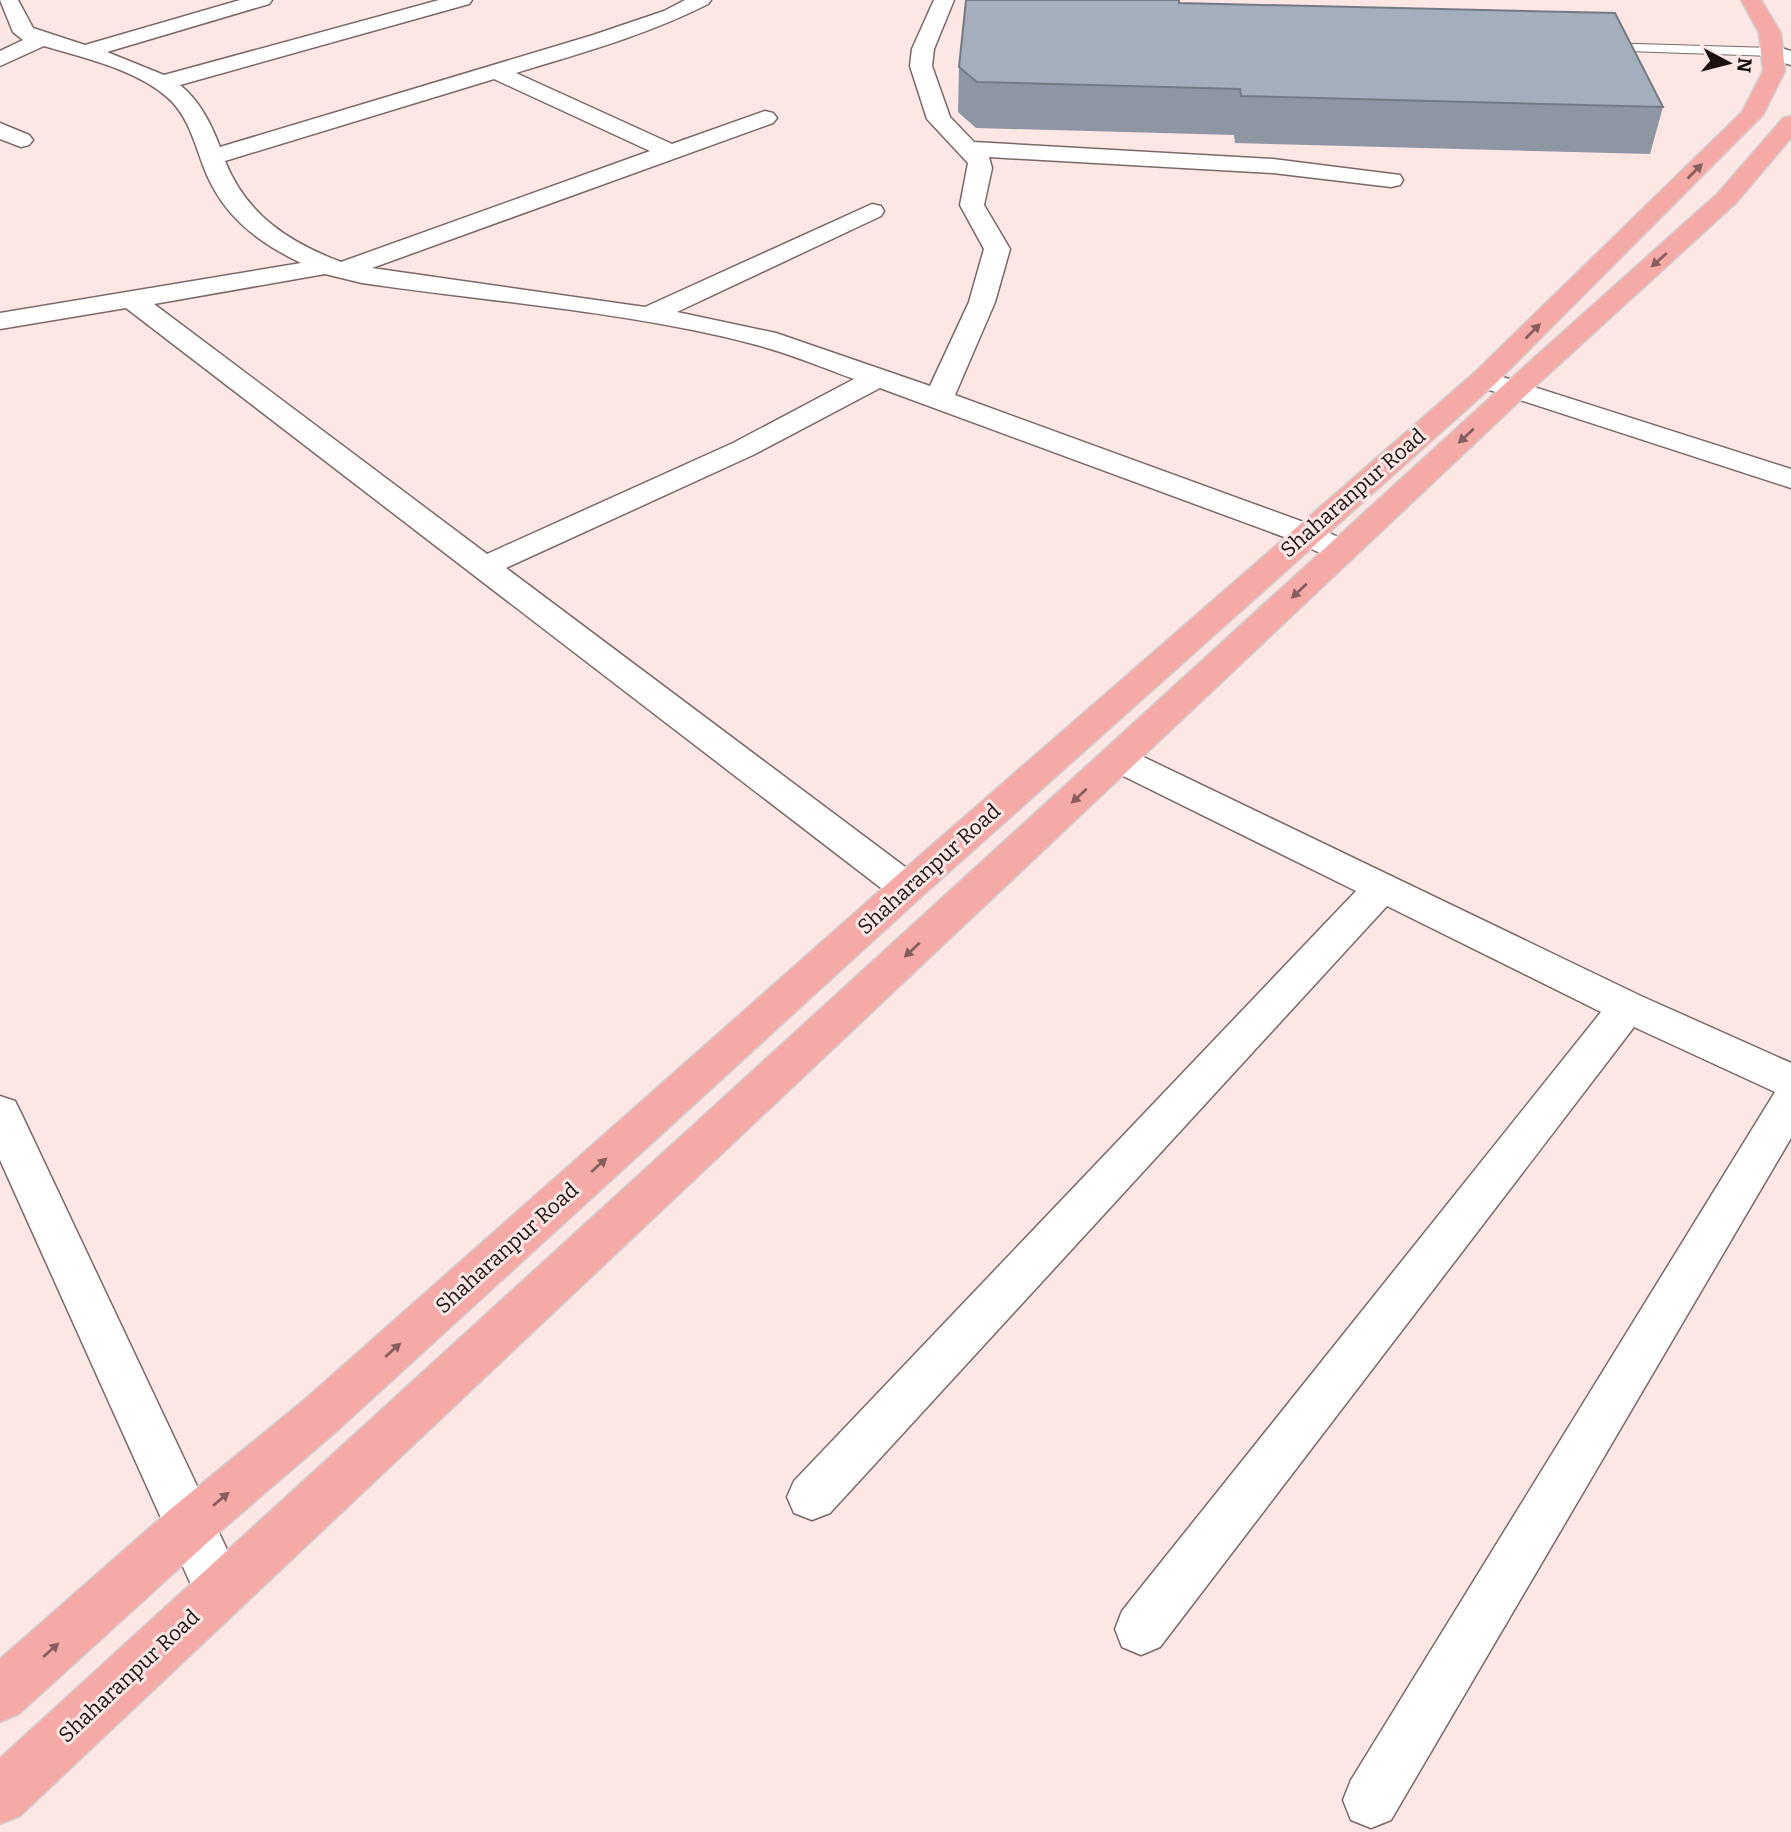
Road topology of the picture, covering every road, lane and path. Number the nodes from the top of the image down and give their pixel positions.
1 (8, 0) edge
2 (262, 0) edge
3 (462, 0) edge
4 (701, 0) edge
5 (944, 0) edge
6 (1751, 0) edge
7 (22, 36) edge
8 (1592, 46) edge
9 (84, 52) junction
10 (1781, 55) edge
11 (0, 58) edge
12 (496, 72) junction
13 (162, 83) junction
14 (765, 118) dead end
15 (1791, 122) edge
16 (971, 149) junction
17 (673, 153) junction
18 (213, 157) junction
19 (1391, 180) dead end
20 (872, 211) dead end
21 (335, 268) junction
22 (129, 298) junction
23 (652, 314) junction
24 (3, 317) edge
25 (878, 378) junction
26 (1500, 384) junction
27 (939, 398) junction
28 (1791, 479) edge
29 (1324, 542) junction
30 (481, 568) junction
31 (1118, 759) junction
32 (1382, 887) junction
33 (907, 888) junction
34 (1627, 1007) junction
35 (1791, 1082) edge
36 (1791, 1101) edge
37 (0, 1113) edge
38 (812, 1497) dead end
39 (190, 1525) junction
40 (220, 1591) junction
41 (1141, 1629) dead end
42 (0, 1695) edge
43 (0, 1796) edge
44 (1371, 1800) dead end

1 - 7 street
2 - 9 street
3 - 13 street
4 - 12 street
5 - 16 street
6 - 10 main road, Shaharanpur Road
7 - 9 street
7 - 11 street
8 - 10 lane
9 - 13 street
26 -> 10 main road, Shaharanpur Road
12 - 17 street
12 - 18 street
13 - 18 street
14 - 17 street
15 -> 26 main road, Shaharanpur Road
16 - 19 street
16 - 27 street
17 - 21 street
18 - 21 street
20 - 23 street
21 - 22 street
21 - 23 street
22 - 24 street
22 - 30 street
23 - 25 street
25 - 27 street
25 - 30 street
26 - 28 street
26 - 29 main road, Shaharanpur Road
27 - 29 street
29 -> 31 main road, Shaharanpur Road
29 - 33 main road, Shaharanpur Road
30 - 33 street
31 - 32 street
31 -> 40 main road, Shaharanpur Road
32 - 34 street
32 - 38 street
39 -> 33 main road, Shaharanpur Road
34 - 35 street
34 - 41 street
36 - 44 street
37 - 39 street
39 - 40 street
42 -> 39 main road, Shaharanpur Road
40 - 43 main road, Shaharanpur Road

